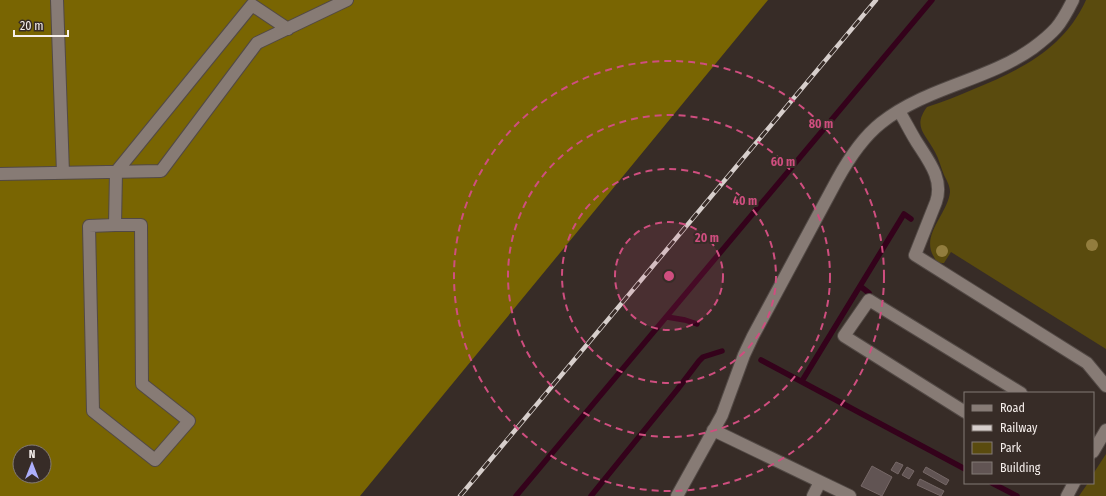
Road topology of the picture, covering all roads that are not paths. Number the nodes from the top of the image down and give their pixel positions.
1 (57, 0) edge
2 (347, 0) edge
3 (1073, 0) edge
4 (288, 29) junction
5 (899, 111) junction
6 (116, 172) junction
7 (63, 173) junction
8 (0, 174) edge
9 (115, 225) junction
10 (1106, 386) edge
11 (1019, 392) edge
12 (964, 411) edge
13 (713, 430) junction
14 (1106, 430) edge
15 (1096, 439) edge
16 (820, 482) junction
17 (1073, 484) edge
18 (677, 496) edge
19 (813, 496) edge
20 (850, 496) edge
21 (1067, 496) edge

1 - 7 lane
2 - 4 lane
3 - 5 lane
4 - 6 lane
4 - 6 lane
5 - 10 lane
5 - 13 lane
6 - 7 lane
6 - 9 lane
7 - 8 lane
9 - 9 lane
11 - 12 lane
13 - 16 lane
13 - 18 lane
14 - 15 lane
16 - 19 lane
16 - 20 lane
17 - 21 lane

